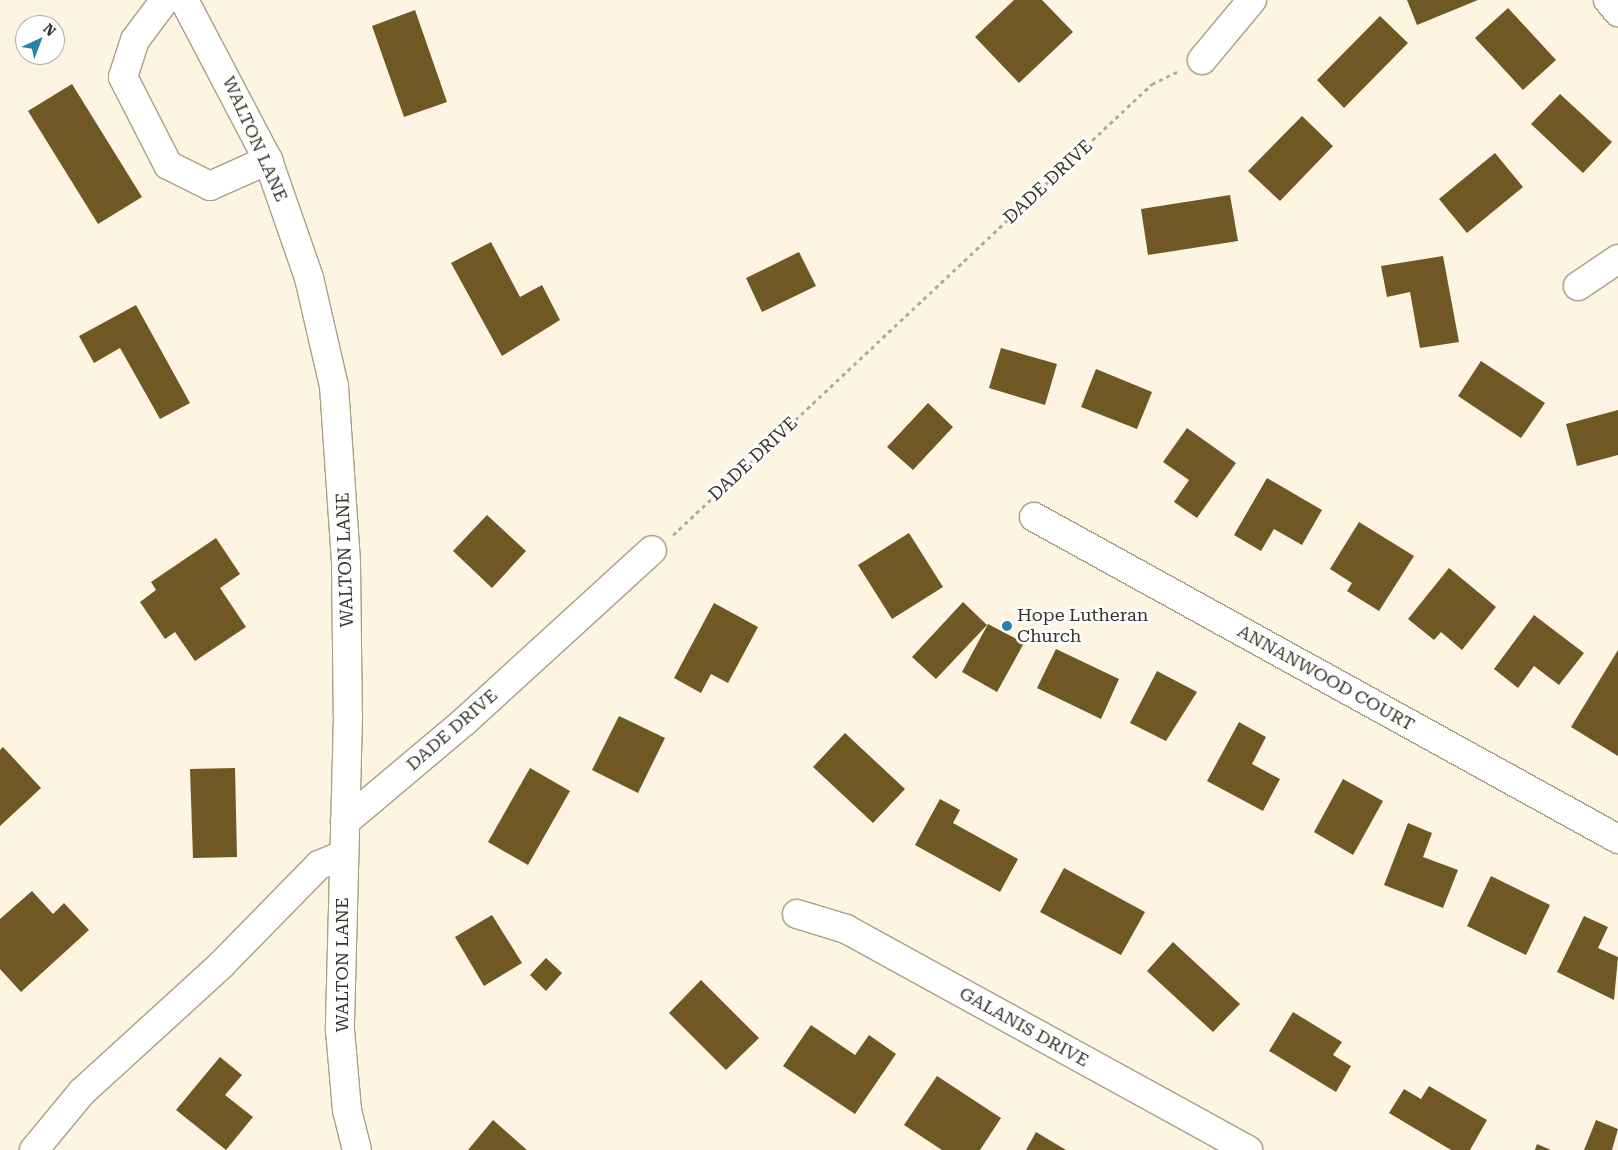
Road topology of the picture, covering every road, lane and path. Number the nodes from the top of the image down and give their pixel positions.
1 (166, 0) edge
2 (184, 0) edge
3 (1252, 0) edge
4 (1608, 0) edge
5 (1618, 12) edge
6 (1202, 60) dead end
7 (1152, 84) dead end
8 (268, 160) junction
9 (1618, 258) edge
10 (1578, 286) dead end
11 (1034, 516) dead end
12 (652, 550) joint
13 (344, 822) junction
14 (1618, 839) edge
15 (343, 855) junction
16 (796, 914) dead end
17 (34, 1150) edge
18 (357, 1150) edge
19 (1248, 1150) edge

1 - 8 street
2 - 8 street, WALTON LANE
3 - 6 street
4 - 5 street
7 - 12 path, DADE DRIVE
8 - 13 street, WALTON LANE
9 - 10 street
11 - 14 street, ANNANWOOD COURT
12 - 13 street, DADE DRIVE
13 - 15 street, WALTON LANE
15 - 17 street
15 - 18 street, WALTON LANE
16 - 19 street, GALANIS DRIVE

